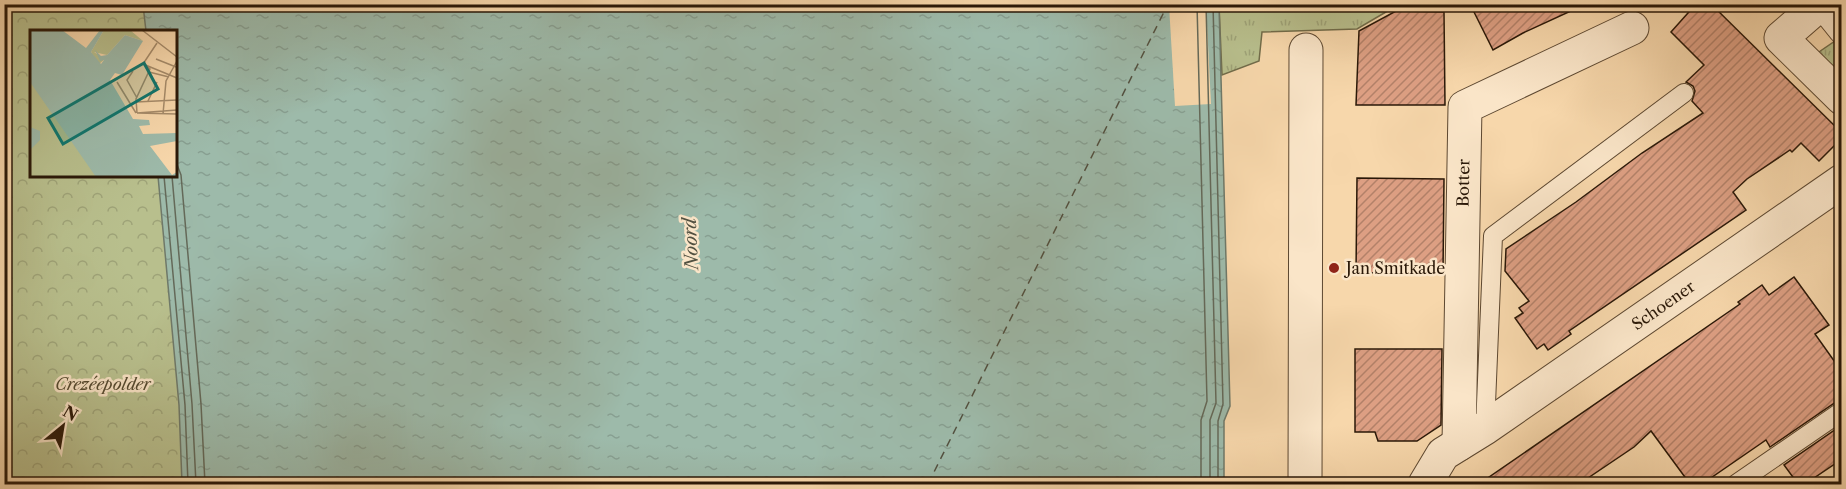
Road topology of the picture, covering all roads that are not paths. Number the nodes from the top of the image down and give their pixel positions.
1 (1820, 4) edge
2 (1632, 28) dead end
3 (1842, 30) edge
4 (1306, 50) dead end
5 (1684, 93) dead end
6 (1842, 98) edge
7 (1842, 181) edge
8 (1842, 411) edge
9 (1472, 436) junction
10 (1305, 484) edge
11 (1425, 484) edge
12 (1736, 484) edge

1 - 3 street
1 - 6 street
2 - 9 street, Botter
4 - 10 street
5 - 9 lane
7 - 9 street, Schoener
8 - 12 lane
9 - 11 street, Schoener

